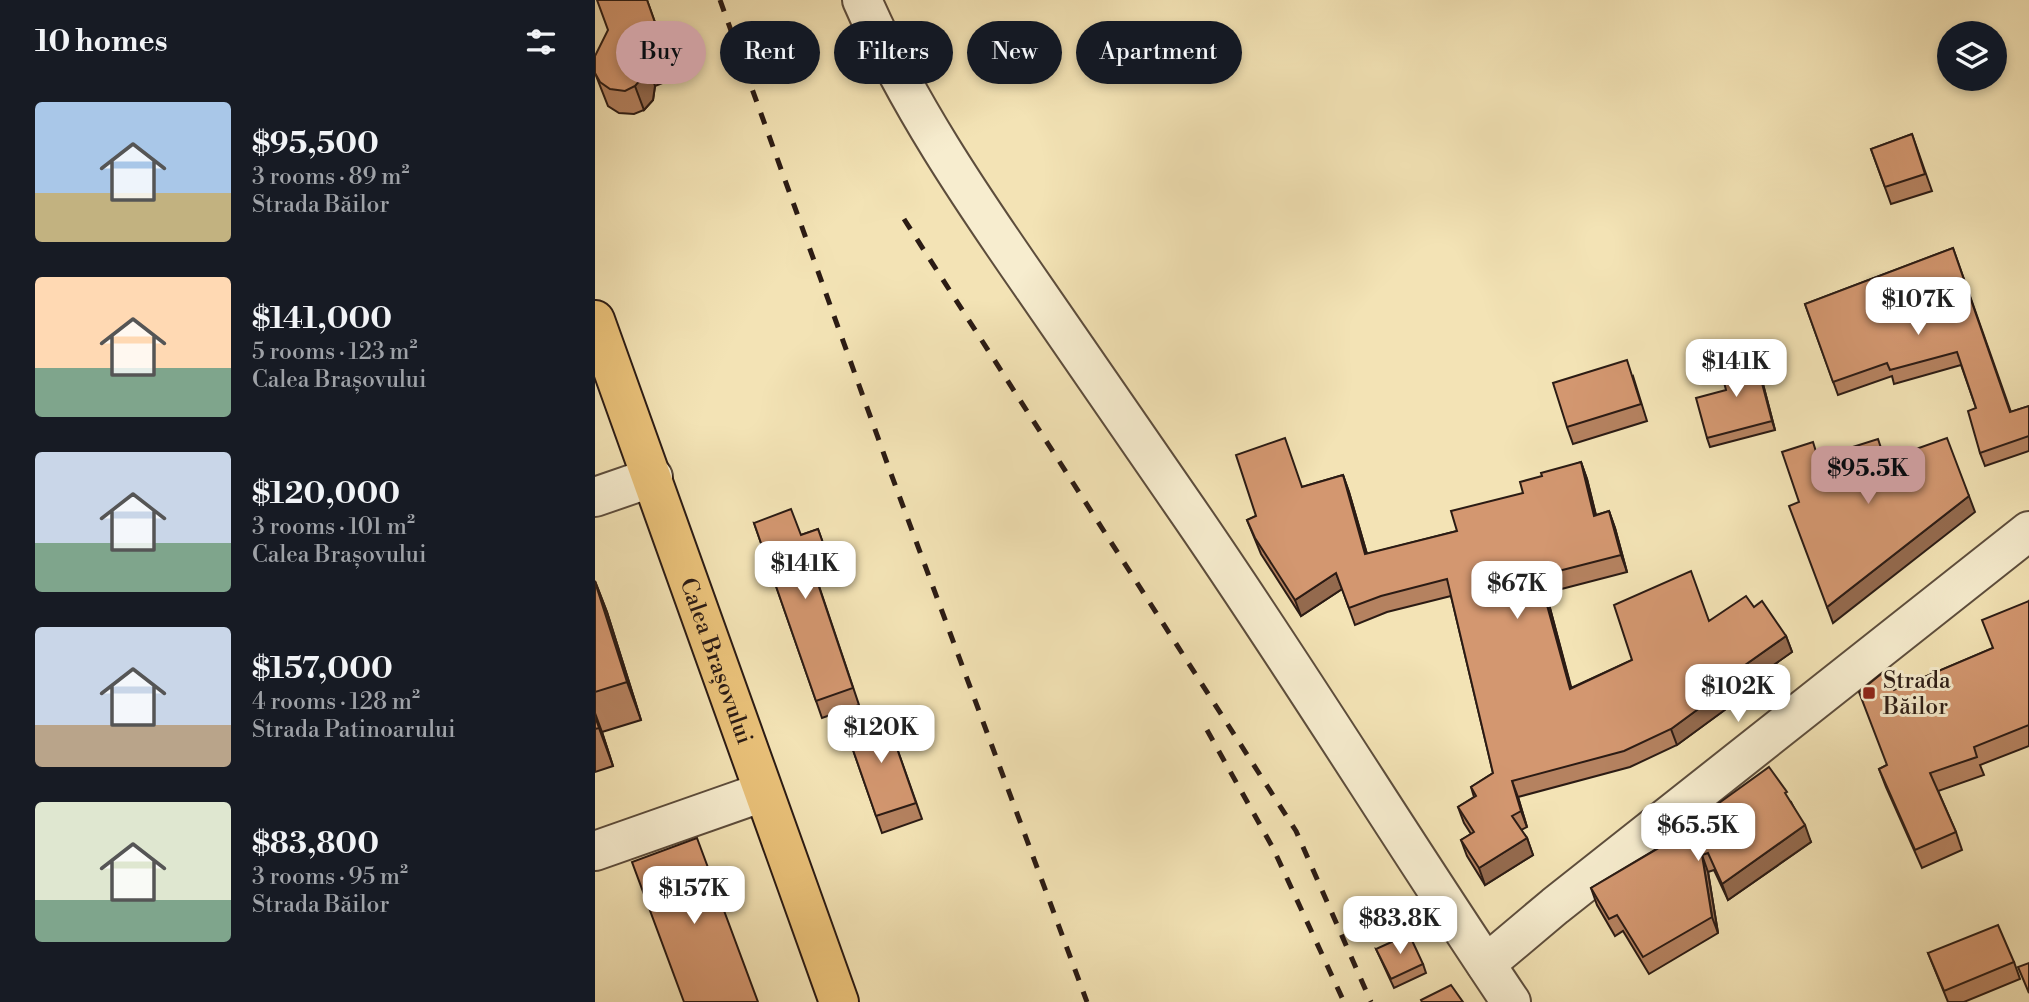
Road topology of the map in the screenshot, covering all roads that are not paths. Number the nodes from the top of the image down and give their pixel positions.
1 (862, 0) edge
2 (595, 320) edge
3 (653, 477) junction
4 (595, 497) edge
5 (2029, 531) edge
6 (763, 792) junction
7 (595, 851) edge
8 (1486, 964) junction
9 (839, 1002) edge
10 (1511, 1002) edge

1 - 8 street
2 - 3 main road, Calea Brașovului
3 - 4 street
3 - 6 main road, Calea Brașovului
5 - 8 street
6 - 7 street
6 - 9 main road, Calea Brașovului
8 - 10 street

